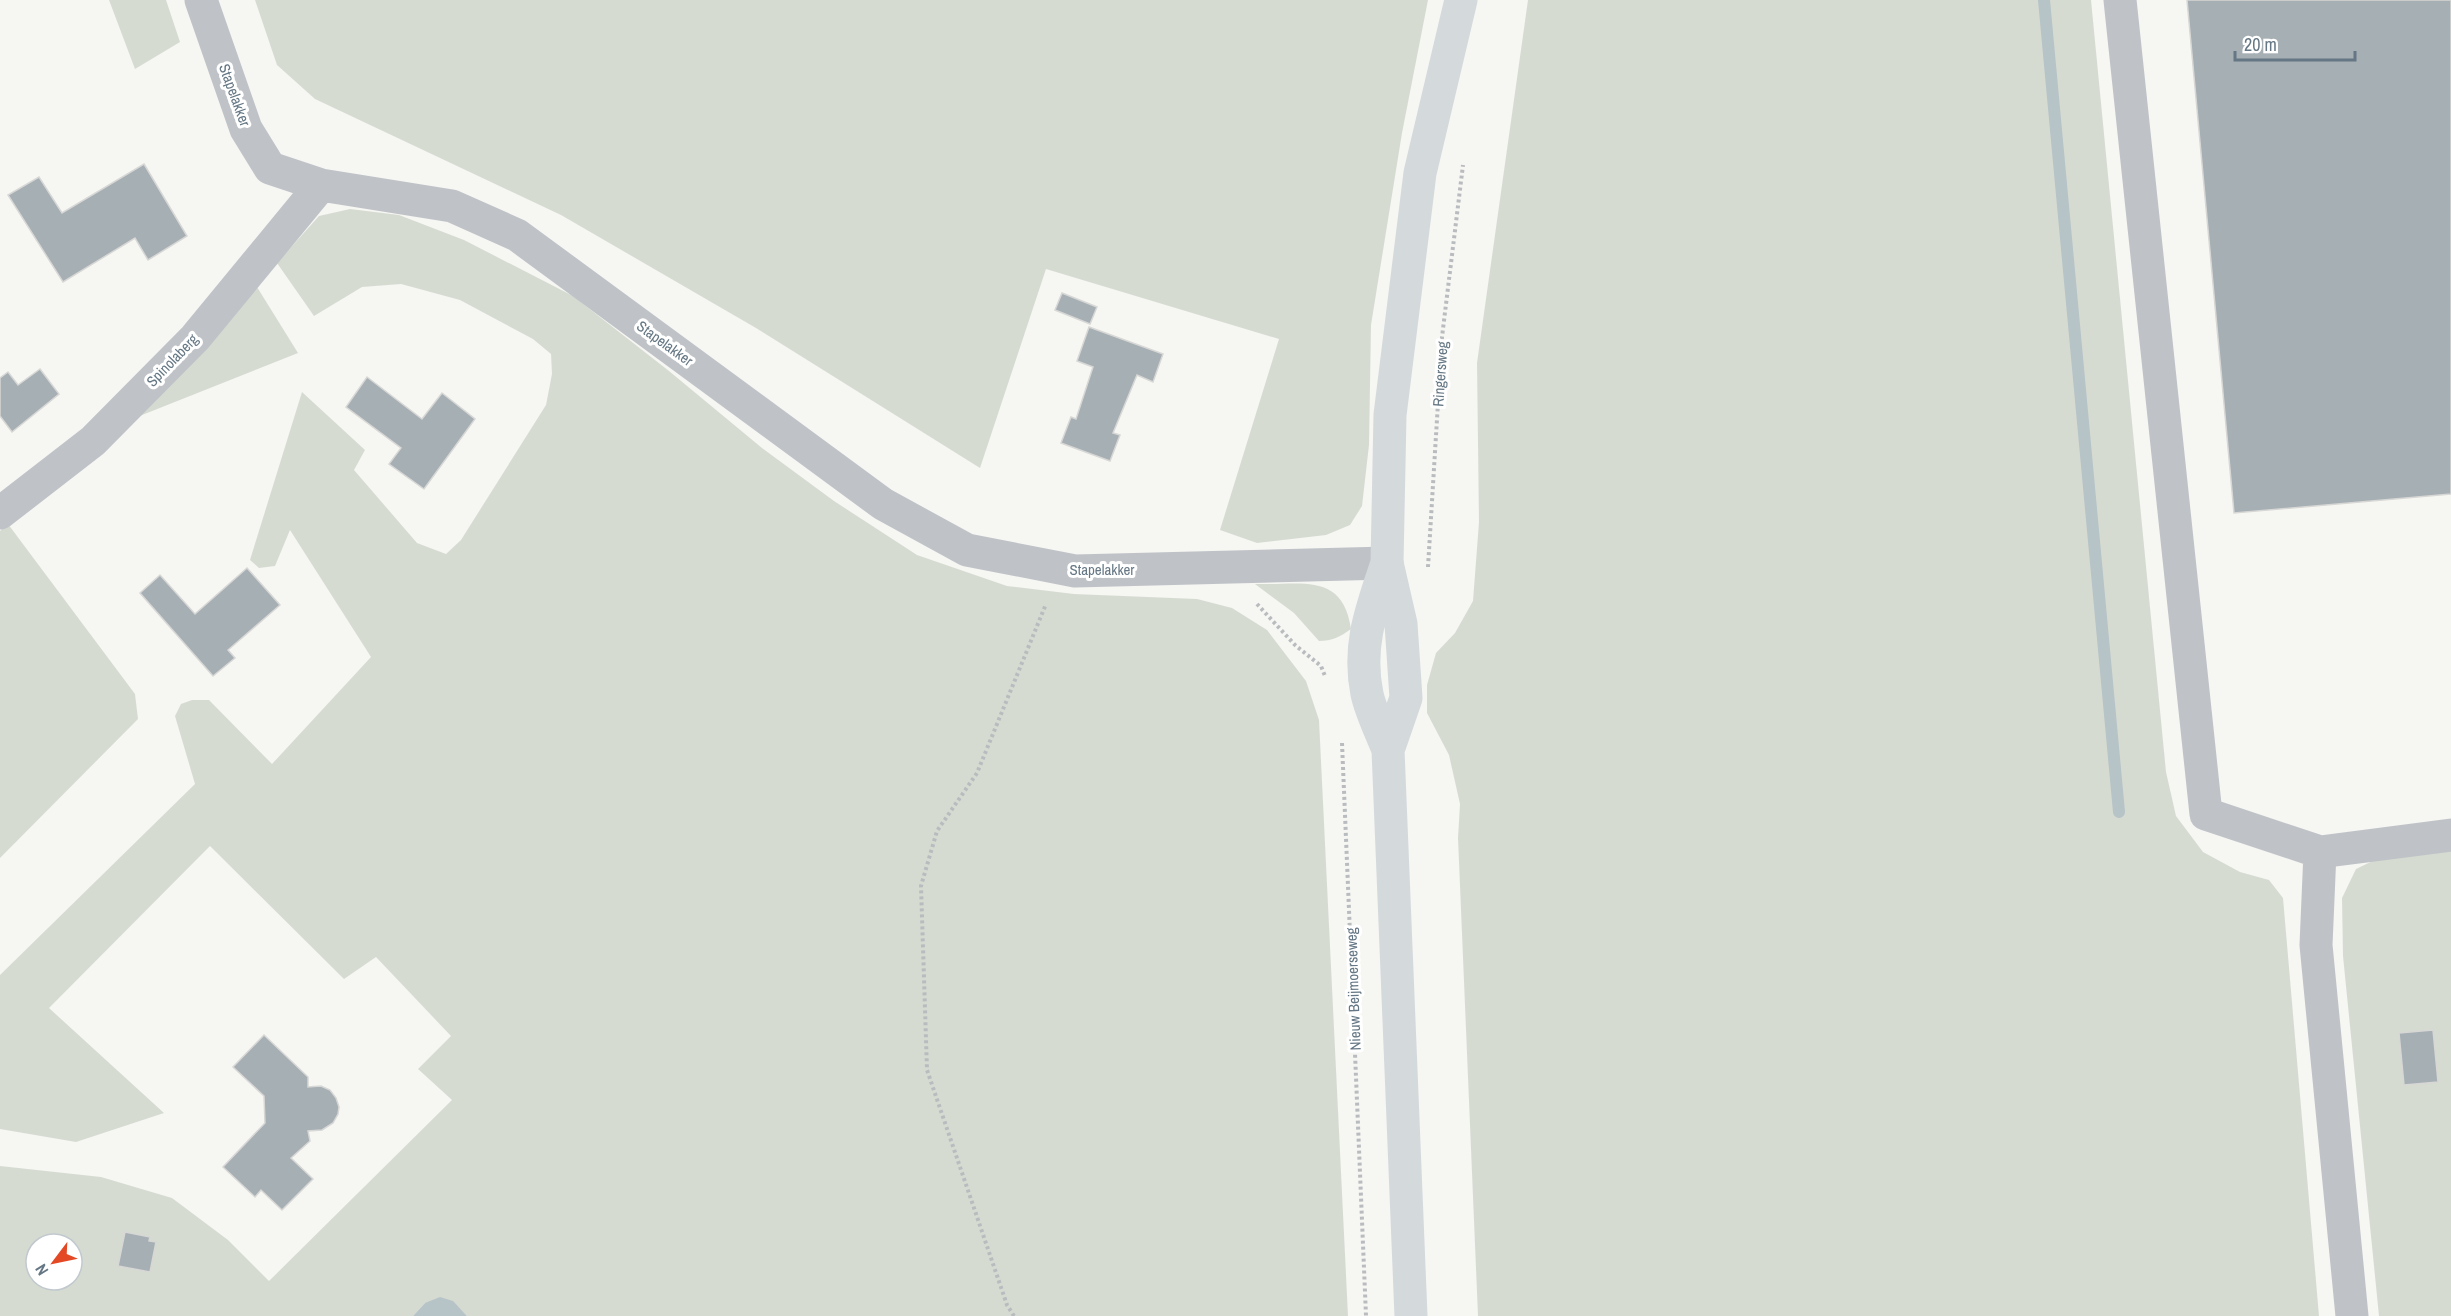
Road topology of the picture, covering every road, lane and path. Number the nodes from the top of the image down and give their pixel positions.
1 (201, 0) edge
2 (1461, 0) edge
3 (2120, 0) edge
4 (1464, 158) dead end
5 (321, 185) junction
6 (0, 513) edge
7 (1387, 563) junction
8 (1221, 566) junction
9 (1061, 568) junction
10 (1428, 575) dead end
11 (1364, 652) junction
12 (1321, 666) junction
13 (1329, 684) dead end
14 (1342, 735) dead end
15 (1388, 750) junction
16 (2451, 836) edge
17 (2320, 852) junction
18 (1014, 1316) edge
19 (1366, 1316) edge
20 (1411, 1316) edge
21 (2352, 1316) edge

1 - 5 street, Stapelakker
2 - 7 main road
3 - 17 street
4 - 10 path, Ringersweg
5 - 6 street, Spinolaberg
5 - 9 street, Stapelakker
7 - 8 street, Stapelakker
7 - 11 main road
7 - 15 main road
8 - 9 street, Stapelakker
8 - 12 path
9 - 18 path
11 - 12 path
11 - 15 main road
12 - 13 path
14 - 19 path, Nieuw Beijmoerseweg
15 - 20 main road
16 - 17 street
17 - 21 street

